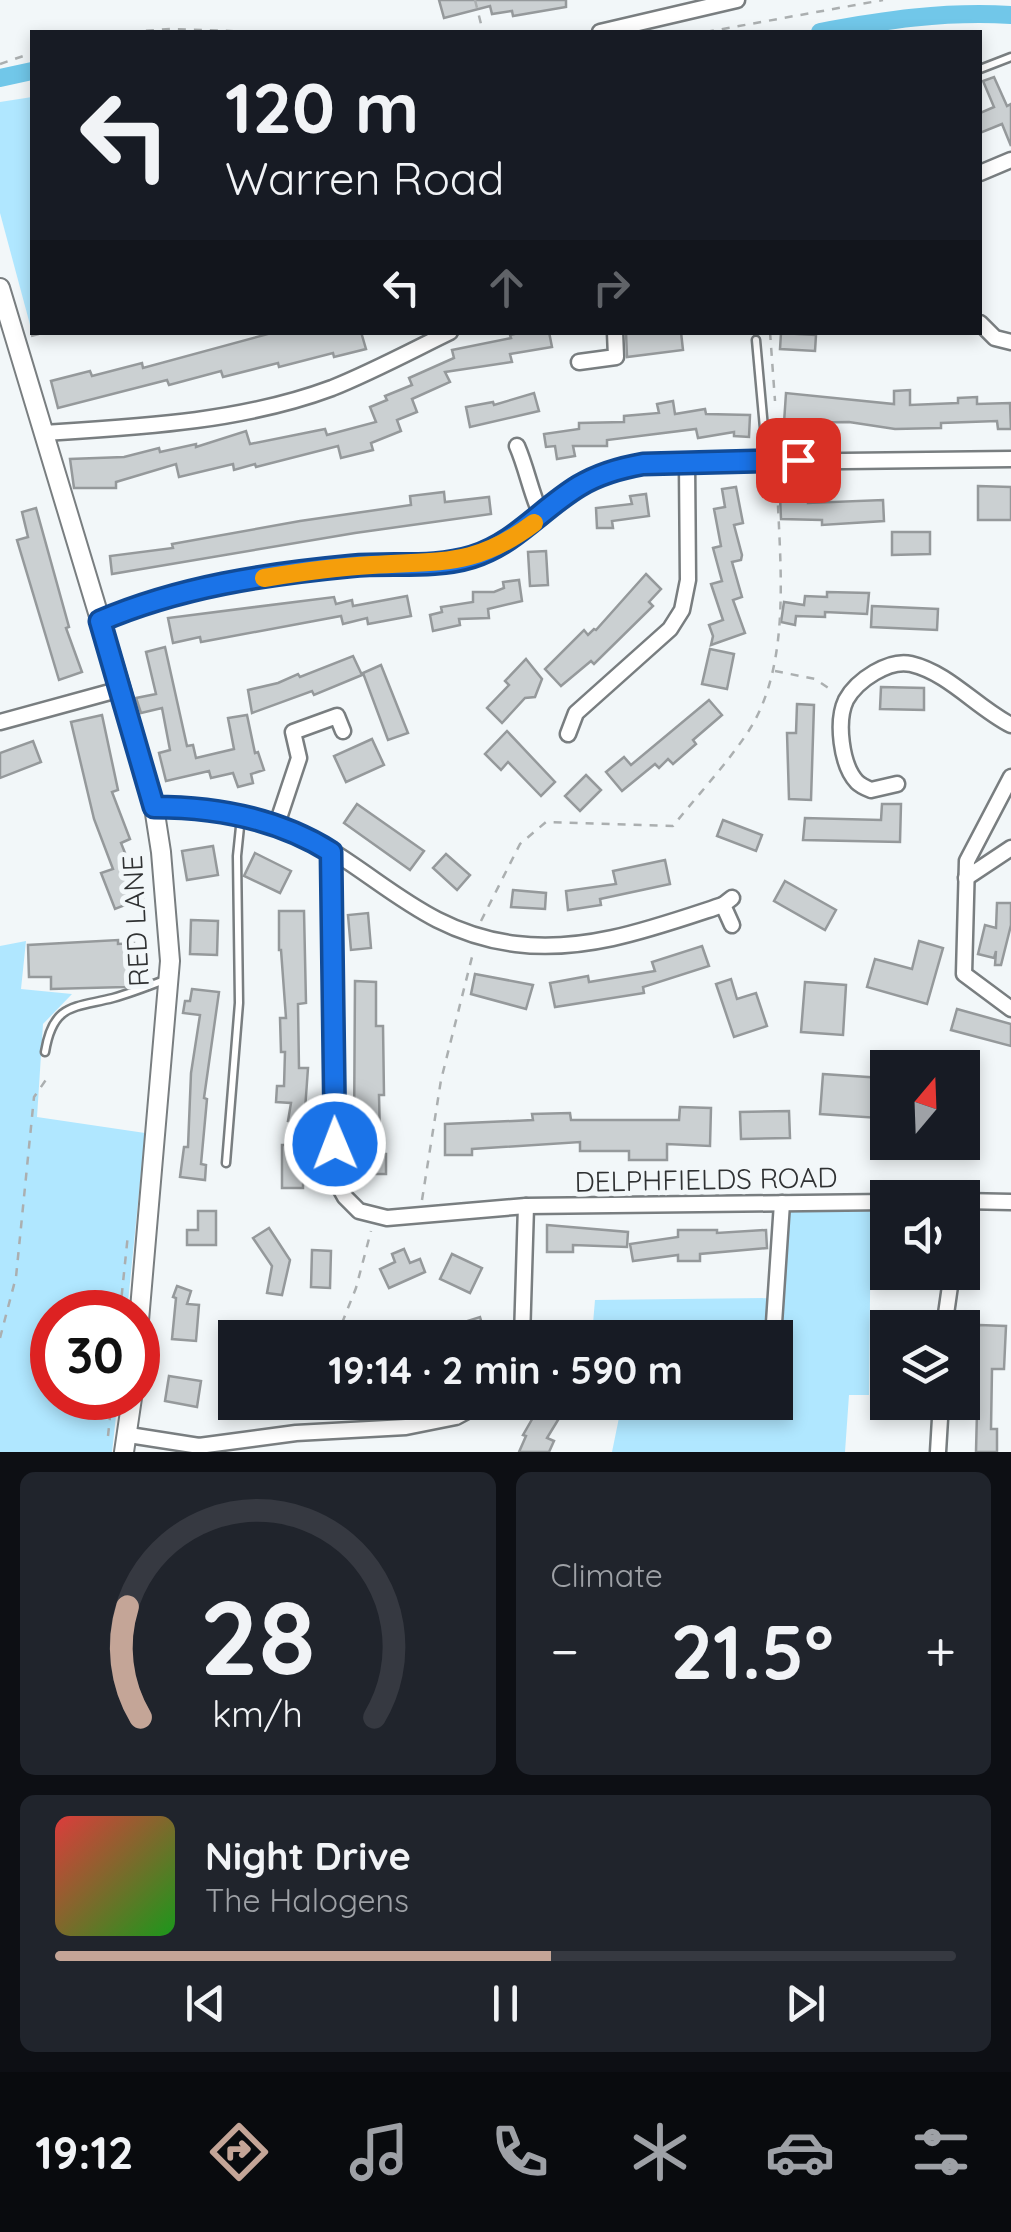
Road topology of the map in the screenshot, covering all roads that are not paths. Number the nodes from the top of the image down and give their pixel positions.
1 (736, 0) edge
2 (608, 30) edge
3 (1011, 57) edge
4 (982, 67) edge
5 (1011, 160) edge
6 (982, 172) edge
7 (0, 288) edge
8 (982, 326) edge
9 (444, 335) edge
10 (615, 335) edge
11 (756, 340) dead end
12 (1011, 342) edge
13 (579, 362) dead end
14 (44, 433) junction
15 (517, 446) dead end
16 (1011, 459) edge
17 (772, 461) junction
18 (687, 463) junction
19 (542, 517) junction
20 (100, 621) junction
21 (121, 690) junction
22 (0, 722) edge
23 (1011, 725) edge
24 (343, 731) dead end
25 (568, 734) dead end
26 (1011, 777) edge
27 (897, 784) dead end
28 (154, 807) junction
29 (241, 816) junction
30 (277, 824) junction
31 (1011, 848) edge
32 (331, 852) junction
33 (966, 878) junction
34 (732, 924) dead end
35 (168, 979) junction
36 (1011, 1009) edge
37 (46, 1052) dead end
38 (226, 1164) dead end
39 (980, 1201) edge
40 (870, 1202) edge
41 (1011, 1202) edge
42 (782, 1203) junction
43 (526, 1206) junction
44 (142, 1290) edge
45 (523, 1320) edge
46 (774, 1320) edge
47 (445, 1420) edge
48 (939, 1420) edge
49 (126, 1444) edge
50 (938, 1452) edge

1 - 2 street
3 - 4 lane
5 - 6 street
7 - 14 street, RED LANE
8 - 12 street
9 - 14 street
10 - 13 street
11 - 17 lane
14 - 20 street, RED LANE
15 - 19 street
16 - 17 street
17 - 18 street
18 - 19 street
18 - 25 street
19 - 20 street
20 - 21 street, RED LANE
21 - 22 street
21 - 28 street, RED LANE
23 - 27 street
24 - 30 street
26 - 33 street
28 - 29 street
28 - 35 street, RED LANE
29 - 30 street
29 - 38 lane
30 - 32 street
31 - 33 street
32 - 34 street
32 - 43 street, DELPHFIELDS ROAD
33 - 36 street
35 - 37 lane
35 - 44 street, RED LANE
39 - 41 street
40 - 42 street, DELPHFIELDS ROAD
42 - 43 street, DELPHFIELDS ROAD
42 - 46 street
43 - 45 street
47 - 49 street
48 - 50 street

